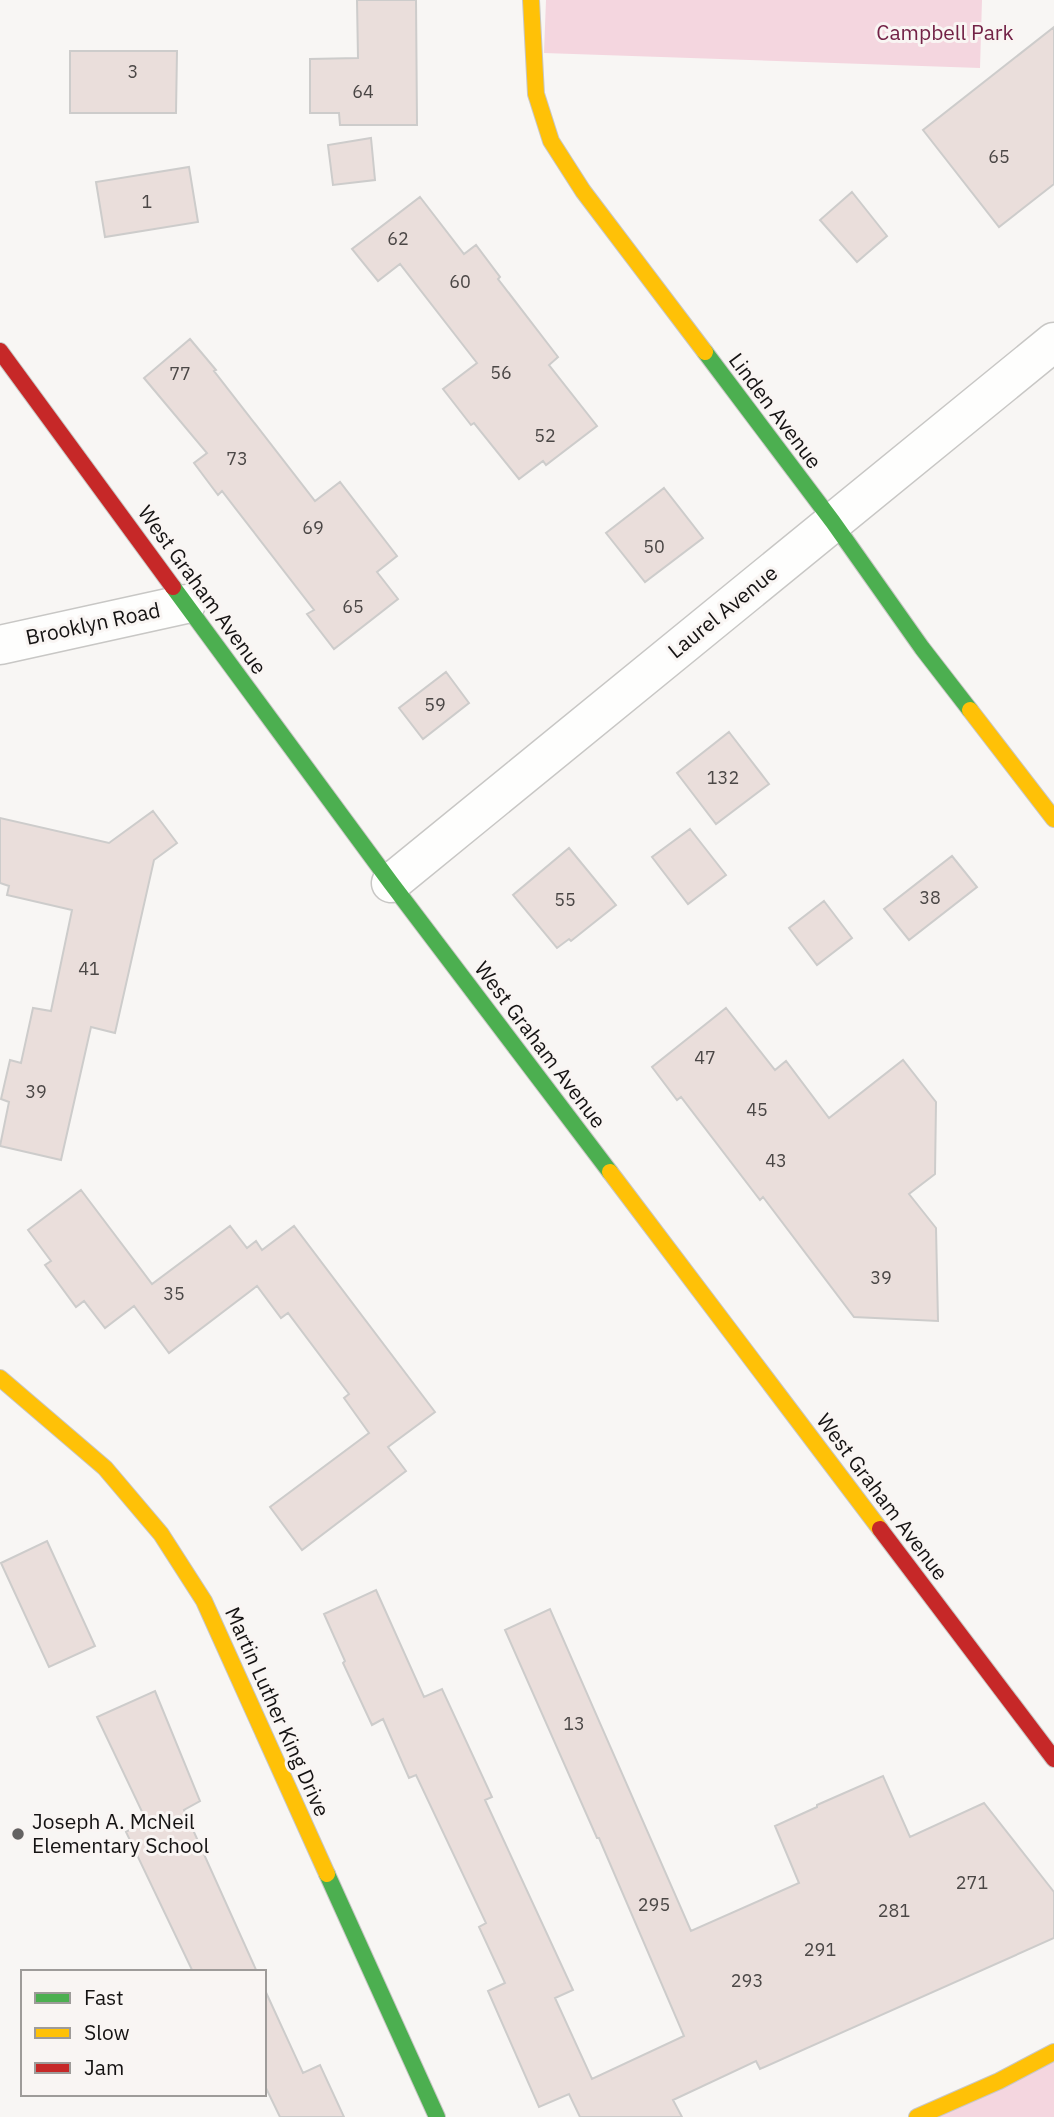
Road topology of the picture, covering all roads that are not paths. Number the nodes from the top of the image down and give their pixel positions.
1 (531, 0) edge
2 (1054, 342) edge
3 (0, 351) edge
4 (833, 522) junction
5 (186, 604) junction
6 (0, 645) edge
7 (1054, 820) edge
8 (391, 883) junction
9 (0, 1378) edge
10 (1054, 1759) edge
11 (1054, 2052) edge
12 (437, 2117) edge
13 (917, 2117) edge

1 - 4 street, Linden Avenue
2 - 4 street, Laurel Avenue
3 - 5 street, West Graham Avenue
4 - 7 street, Linden Avenue
4 - 8 street, Laurel Avenue
5 - 6 street, Brooklyn Road
5 - 8 street, West Graham Avenue
8 - 10 street, West Graham Avenue
9 - 12 street, Martin Luther King Drive
11 - 13 street

